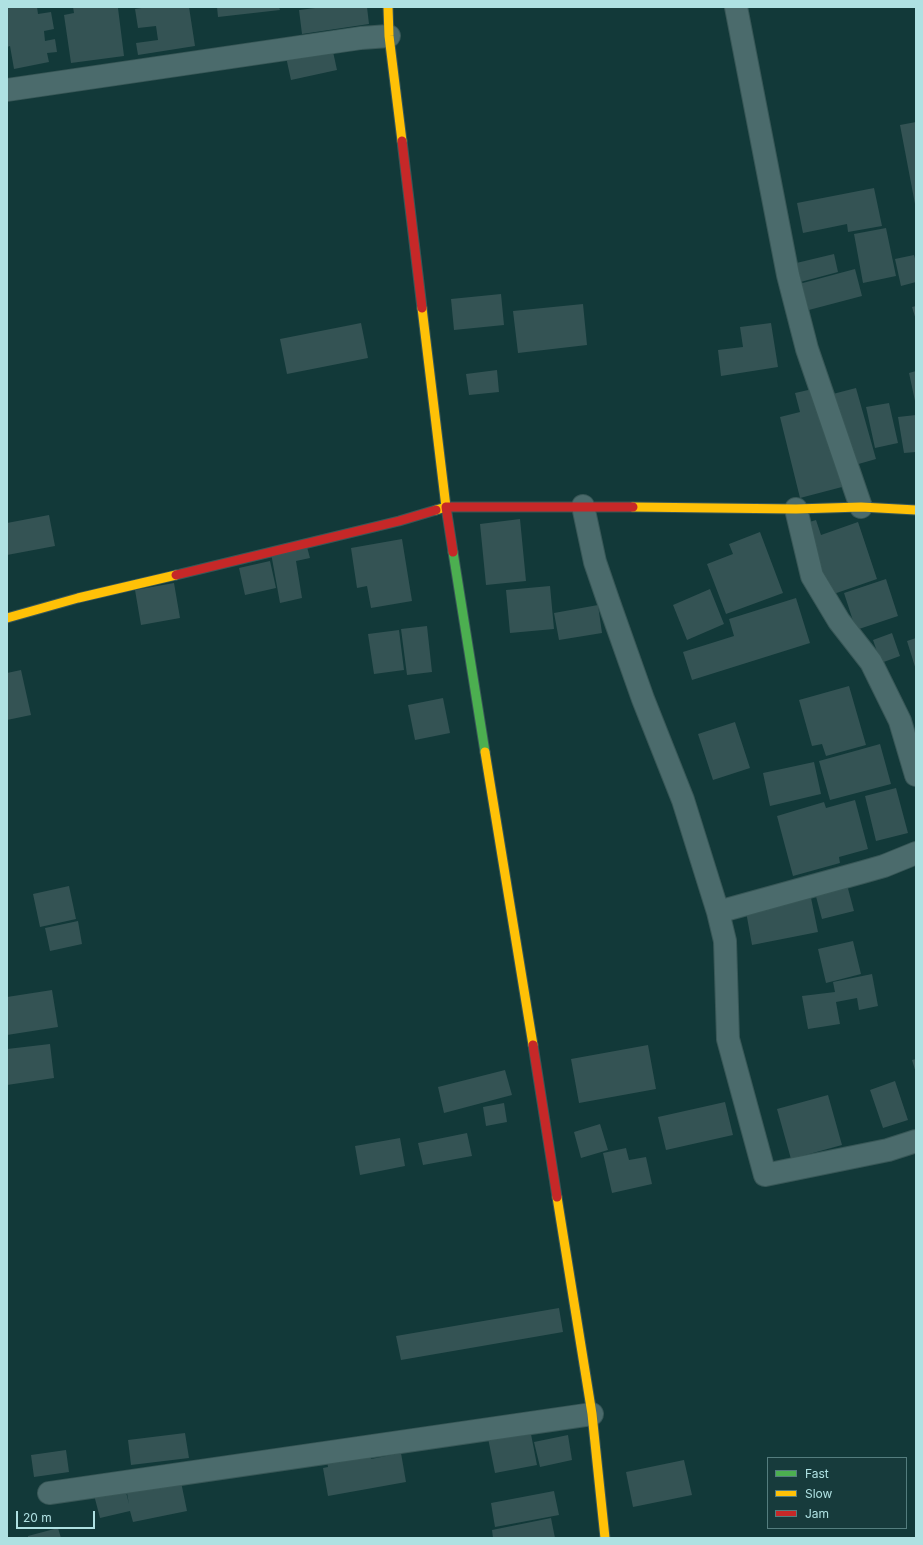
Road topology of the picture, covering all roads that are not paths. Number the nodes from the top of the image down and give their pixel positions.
1 (391, 7) edge
2 (736, 7) edge
3 (389, 36) junction
4 (7, 90) edge
5 (583, 506) junction
6 (446, 507) junction
7 (861, 507) junction
8 (796, 509) junction
9 (916, 510) edge
10 (7, 618) edge
11 (916, 775) edge
12 (916, 853) edge
13 (718, 912) junction
14 (916, 1141) edge
15 (592, 1414) junction
16 (49, 1493) dead end
17 (604, 1538) edge

1 - 3 street
2 - 7 street
3 - 4 street
3 - 6 street
5 - 6 street
5 - 8 street
5 - 13 street
6 - 10 street
6 - 15 street
7 - 8 street
7 - 9 street
8 - 11 street
12 - 13 street
13 - 14 street
15 - 16 street
15 - 17 street

